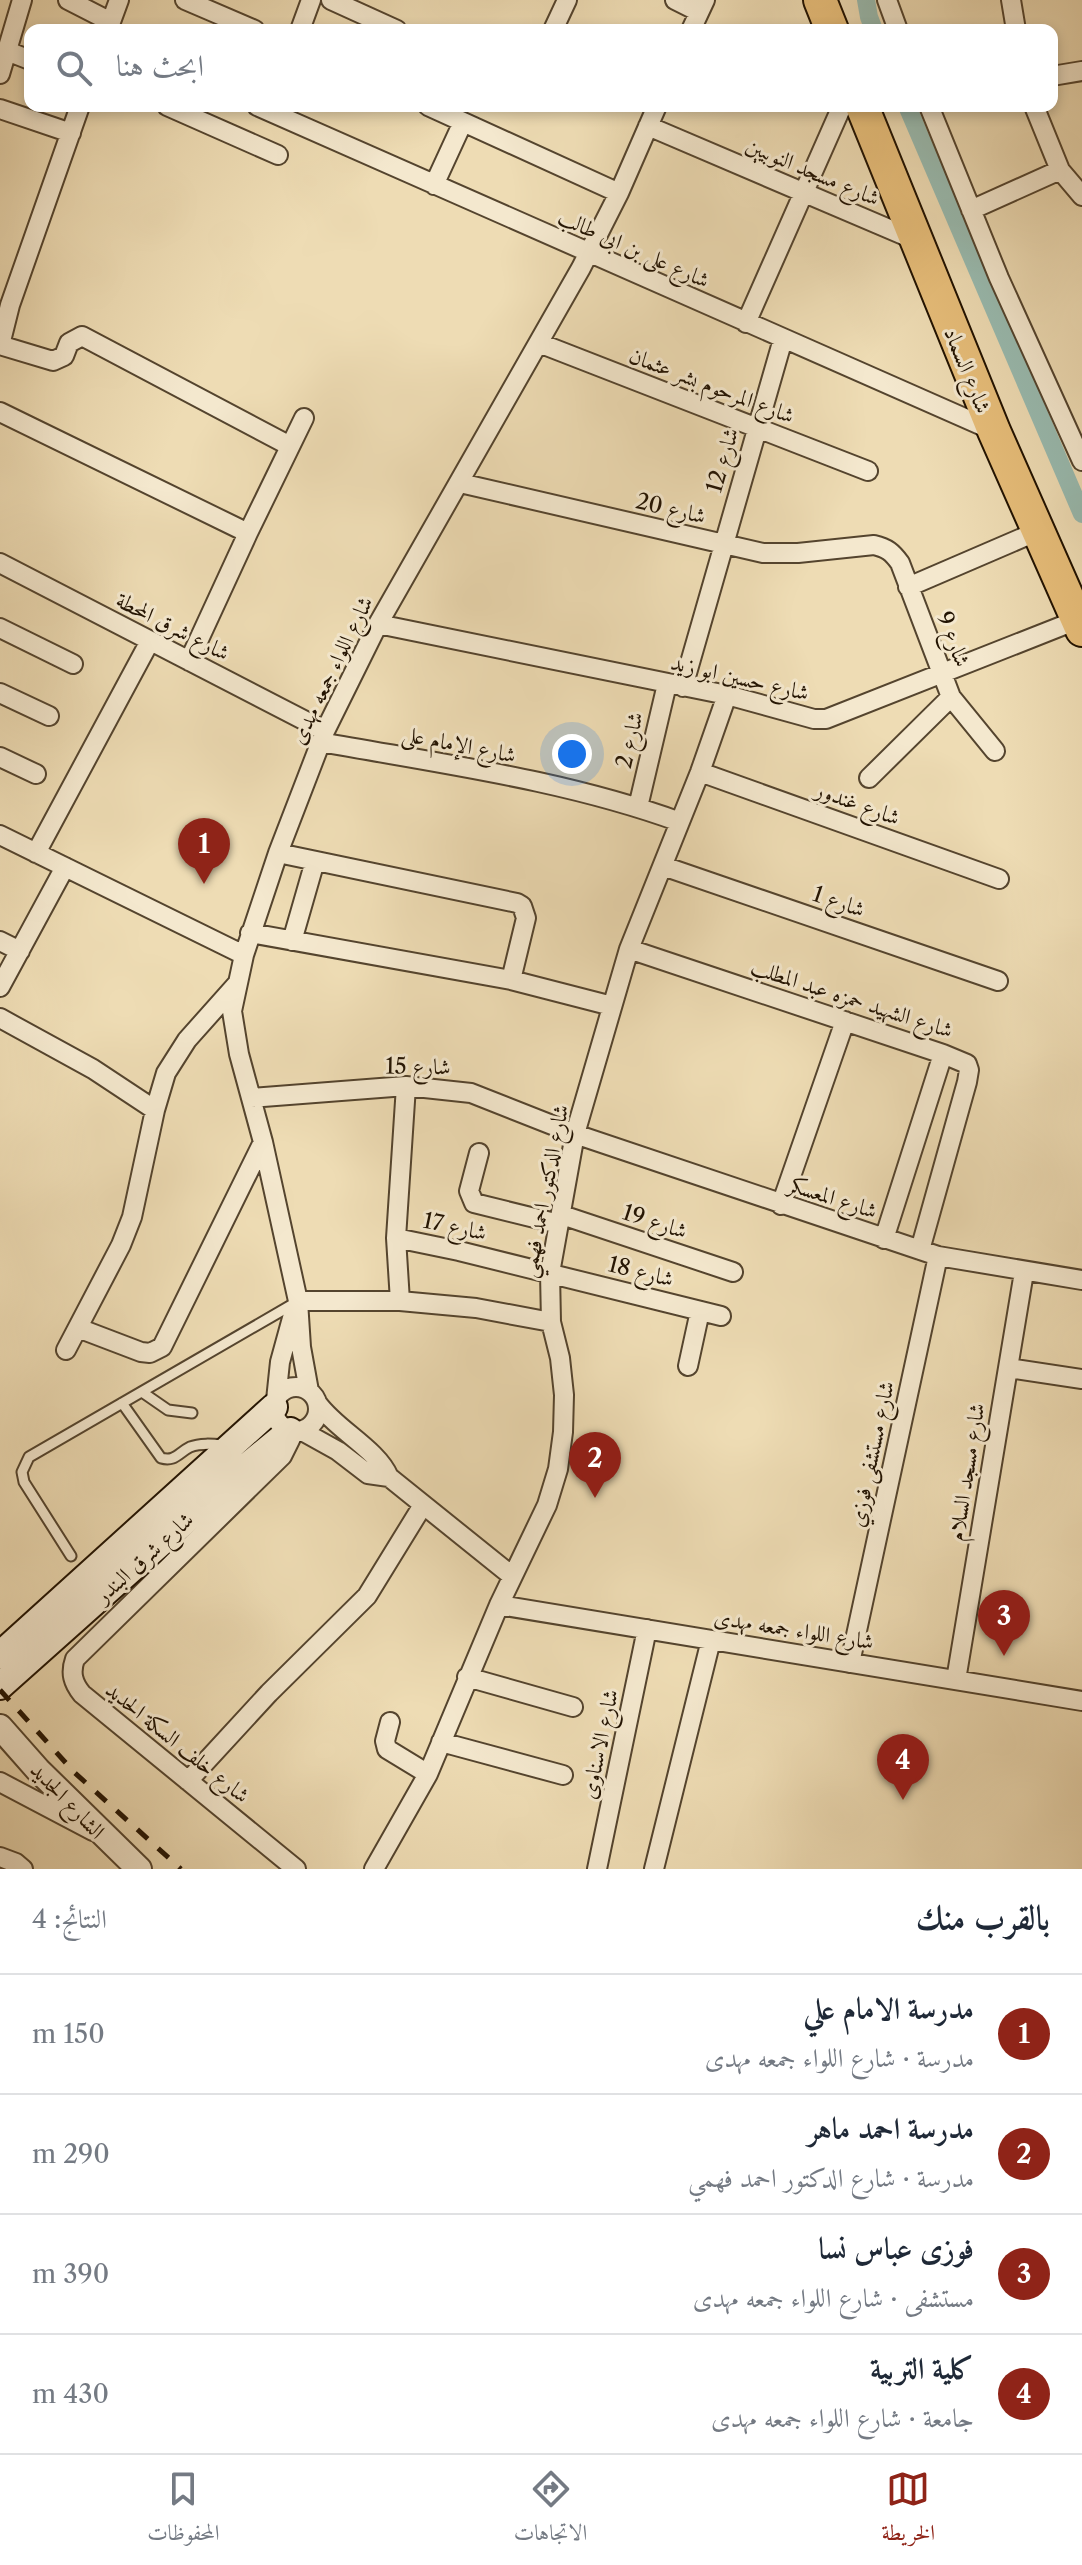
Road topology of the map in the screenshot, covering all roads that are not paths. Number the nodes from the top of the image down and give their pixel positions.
1 (22, 0) edge
2 (68, 0) edge
3 (119, 0) edge
4 (185, 0) edge
5 (331, 0) edge
6 (567, 0) edge
7 (675, 0) edge
8 (820, 0) edge
9 (887, 0) edge
10 (1011, 0) edge
11 (309, 1) edge
12 (702, 6) edge
13 (107, 24) edge
14 (111, 24) edge
15 (241, 24) edge
16 (302, 24) edge
17 (384, 24) edge
18 (556, 24) edge
19 (830, 24) edge
20 (896, 24) edge
21 (1015, 24) edge
22 (7, 51) junction
23 (24, 58) edge
24 (1082, 71) edge
25 (0, 74) edge
26 (1058, 75) edge
27 (0, 109) edge
28 (78, 112) edge
29 (181, 112) edge
30 (275, 112) edge
31 (441, 112) edge
32 (654, 112) edge
33 (839, 112) edge
34 (864, 112) edge
35 (931, 112) edge
36 (1036, 112) edge
37 (463, 122) junction
38 (648, 126) junction
39 (71, 133) junction
40 (278, 155) dead end
41 (1060, 170) junction
42 (434, 185) junction
43 (619, 193) junction
44 (803, 194) junction
45 (1082, 196) edge
46 (971, 210) junction
47 (915, 240) junction
48 (588, 254) junction
49 (4, 311) edge
50 (746, 323) junction
51 (783, 339) junction
52 (539, 343) junction
53 (0, 345) edge
54 (0, 412) edge
55 (304, 418) dead end
56 (757, 427) junction
57 (994, 431) junction
58 (290, 446) junction
59 (1082, 461) edge
60 (868, 471) dead end
61 (460, 483) junction
62 (1038, 531) junction
63 (248, 533) junction
64 (722, 545) junction
65 (874, 545) joint
66 (0, 563) edge
67 (908, 587) junction
68 (378, 624) junction
69 (1080, 625) edge
70 (0, 628) edge
71 (150, 641) junction
72 (189, 661) junction
73 (73, 664) dead end
74 (941, 673) junction
75 (675, 685) junction
76 (0, 693) edge
77 (727, 695) junction
78 (951, 697) junction
79 (49, 716) dead end
80 (323, 736) junction
81 (995, 751) dead end
82 (0, 757) edge
83 (700, 772) junction
84 (36, 774) dead end
85 (869, 778) dead end
86 (638, 807) junction
87 (680, 822) junction
88 (0, 835) edge
89 (36, 853) junction
90 (278, 853) junction
91 (315, 861) junction
92 (663, 866) junction
93 (65, 867) junction
94 (999, 879) dead end
95 (250, 933) junction
96 (0, 941) edge
97 (292, 941) junction
98 (629, 949) junction
99 (20, 951) junction
100 (244, 955) junction
101 (511, 980) junction
102 (998, 981) dead end
103 (236, 985) junction
104 (0, 987) edge
105 (612, 1006) junction
106 (0, 1018) edge
107 (845, 1021) junction
108 (943, 1054) junction
109 (406, 1086) junction
110 (251, 1098) junction
111 (155, 1110) junction
112 (575, 1134) junction
113 (263, 1142) junction
114 (479, 1153) dead end
115 (781, 1205) junction
116 (560, 1220) junction
117 (396, 1238) junction
118 (884, 1239) junction
119 (929, 1253) junction
120 (733, 1272) dead end
121 (1024, 1272) junction
122 (550, 1273) junction
123 (1082, 1280) edge
124 (298, 1301) junction
125 (400, 1301) junction
126 (700, 1311) junction
127 (721, 1316) dead end
128 (551, 1322) junction
129 (78, 1328) junction
130 (66, 1350) dead end
131 (688, 1366) dead end
132 (1008, 1368) junction
133 (1082, 1379) edge
134 (142, 1392) junction
135 (314, 1398) junction
136 (122, 1403) junction
137 (275, 1404) junction
138 (192, 1413) dead end
139 (296, 1431) junction
140 (230, 1447) junction
141 (389, 1477) junction
142 (423, 1505) junction
143 (71, 1556) dead end
144 (512, 1576) junction
145 (499, 1605) junction
146 (647, 1629) junction
147 (711, 1640) junction
148 (0, 1655) edge
149 (850, 1663) junction
150 (467, 1677) junction
151 (956, 1680) junction
152 (0, 1686) edge
153 (1082, 1701) edge
154 (573, 1707) dead end
155 (390, 1722) dead end
156 (0, 1727) edge
157 (441, 1742) junction
158 (428, 1774) junction
159 (563, 1775) dead end
160 (188, 1781) junction
161 (0, 1782) edge
162 (104, 1837) junction
163 (0, 1857) edge
164 (23, 1869) edge
165 (139, 1869) edge
166 (296, 1869) edge
167 (374, 1869) edge
168 (597, 1869) edge
169 (654, 1869) edge

1 - 22 street
2 - 13 street
3 - 14 street
4 - 15 street
5 - 17 street
6 - 18 street
7 - 12 street
8 - 19 highway
9 - 20 street
10 - 21 street
11 - 16 street
22 - 23 street
22 - 25 street
24 - 26 street
27 - 39 street
28 - 39 street
29 - 40 street
30 - 42 street, شارع على بن ابى طالب
31 - 37 street
32 - 38 street, شارع اللواء جمعه مهدى
33 - 44 street
34 - 47 highway, شارع السماد
35 - 46 street
36 - 41 street
37 - 42 street
37 - 43 street
38 - 43 street, شارع اللواء جمعه مهدى
38 - 44 street, شارع مسجد النوبيين
39 - 49 street
41 - 45 street
41 - 46 street
42 - 48 street, شارع على بن ابى طالب
43 - 48 street, شارع اللواء جمعه مهدى
44 - 47 street, شارع مسجد النوبيين
44 - 50 street
46 - 59 street
47 - 57 highway, شارع السماد
48 - 50 street, شارع على بن ابى طالب
48 - 52 street, شارع اللواء جمعه مهدى
49 - 53 street
50 - 51 street, شارع على بن ابى طالب
51 - 56 street, شارع 12
51 - 57 street, شارع على بن ابى طالب
52 - 56 street, شارع المرحوم بشر عثمان
52 - 61 street, شارع اللواء جمعه مهدى
53 - 58 street
54 - 63 street
55 - 58 street
56 - 60 street, شارع المرحوم بشر عثمان
56 - 64 street, شارع 12
57 - 62 highway, شارع السماد
58 - 63 street
61 - 64 street, شارع 20
61 - 68 street, شارع اللواء جمعه مهدى
62 - 67 street
62 - 69 highway, شارع السماد
63 - 72 street
64 - 65 street, شارع 20
64 - 75 street, شارع 12
65 - 67 street, شارع 9
66 - 71 street, شارع شرق المحطة
67 - 74 street, شارع 9
68 - 75 street, شارع حسين ابو زيد
68 - 80 street, شارع اللواء جمعه مهدى
69 - 74 street, شارع حسين ابو زيد
70 - 73 street
71 - 72 street, شارع شرق المحطة
71 - 89 street
72 - 80 street, شارع شرق المحطة
74 - 77 street, شارع حسين ابو زيد
74 - 78 street, شارع 9
75 - 77 street, شارع حسين ابو زيد
75 - 86 street, شارع 2
76 - 79 street
77 - 83 street, شارع الدكتور احمد فهمي
78 - 81 street, شارع 9
78 - 85 street
80 - 86 street, شارع الإمام على
80 - 90 street, شارع اللواء جمعه مهدى
82 - 84 street
83 - 87 street, شارع الدكتور احمد فهمي
83 - 94 street, شارع غندور
86 - 87 street, شارع الإمام على
87 - 92 street, شارع الدكتور احمد فهمي
88 - 89 street
89 - 93 street
90 - 91 street
90 - 95 street, شارع اللواء جمعه مهدى
91 - 97 street
91 - 101 street
92 - 98 street, شارع الدكتور احمد فهمي
92 - 102 street, شارع 1
93 - 99 street
93 - 100 street
95 - 97 street
95 - 100 street, شارع اللواء جمعه مهدى
96 - 99 street
97 - 101 street
98 - 105 street, شارع الدكتور احمد فهمي
98 - 107 street, شارع الشهيد حمزه عبد المطلب
99 - 104 street
100 - 103 street, شارع اللواء جمعه مهدى
101 - 105 street
103 - 110 street, شارع اللواء جمعه مهدى
103 - 111 street
105 - 112 street, شارع الدكتور احمد فهمي
106 - 111 street
107 - 108 street, شارع الشهيد حمزه عبد المطلب
107 - 115 street
108 - 118 street
108 - 119 street, شارع الشهيد حمزه عبد المطلب
109 - 110 street, شارع 15
109 - 112 street, شارع 15
109 - 117 street
110 - 113 street, شارع اللواء جمعه مهدى
111 - 129 street
112 - 115 street, شارع المعسكر
112 - 116 street, شارع الدكتور احمد فهمي
113 - 124 street, شارع اللواء جمعه مهدى
113 - 129 street
114 - 116 street
115 - 118 street, شارع المعسكر
116 - 120 street, شارع 19
116 - 122 street, شارع الدكتور احمد فهمي
117 - 122 street, شارع 17
117 - 125 street
118 - 119 street, شارع المعسكر
119 - 121 street, شارع المعسكر
119 - 149 street, شارع مستشفى فوزي
121 - 123 street, شارع المعسكر
121 - 132 street, شارع مسجد السلام
122 - 126 street, شارع 18
122 - 128 street, شارع الدكتور احمد فهمي
124 - 125 street
124 - 134 lane
124 - 135 street, شارع اللواء جمعه مهدى
124 - 137 street
125 - 128 street
126 - 127 street, شارع 18
126 - 131 street
128 - 144 street, شارع الدكتور احمد فهمي
129 - 130 street
132 - 133 street
132 - 151 street, شارع مسجد السلام
134 - 136 lane
134 - 138 lane
135 - 137 street
135 - 139 street
135 - 141 street
136 - 140 lane
136 - 143 lane
137 - 139 street
137 - 140 main road, شارع شرق البندر
139 - 141 street
139 - 152 main road, شارع شرق البندر
139 - 160 street, شارع خلف السكة الحديد
140 - 148 main road, شارع شرق البندر
141 - 142 street
142 - 144 street
142 - 160 street
144 - 145 street, شارع الدكتور احمد فهمي
145 - 146 street, شارع اللواء جمعه مهدى
145 - 150 street, شارع الدكتور احمد فهمي
146 - 147 street, شارع اللواء جمعه مهدى
146 - 168 street, شارع الاسناوى
147 - 149 street, شارع اللواء جمعه مهدى
147 - 169 street
149 - 151 street, شارع اللواء جمعه مهدى
150 - 154 street
150 - 157 street, شارع الدكتور احمد فهمي
151 - 153 street, شارع اللواء جمعه مهدى
155 - 158 street
156 - 162 street, الشارع الجديد
157 - 158 street, شارع الدكتور احمد فهمي
157 - 159 street
158 - 167 street, شارع الدكتور احمد فهمي
160 - 166 street, شارع خلف السكة الحديد
161 - 162 street
162 - 165 street, الشارع الجديد
163 - 164 street

